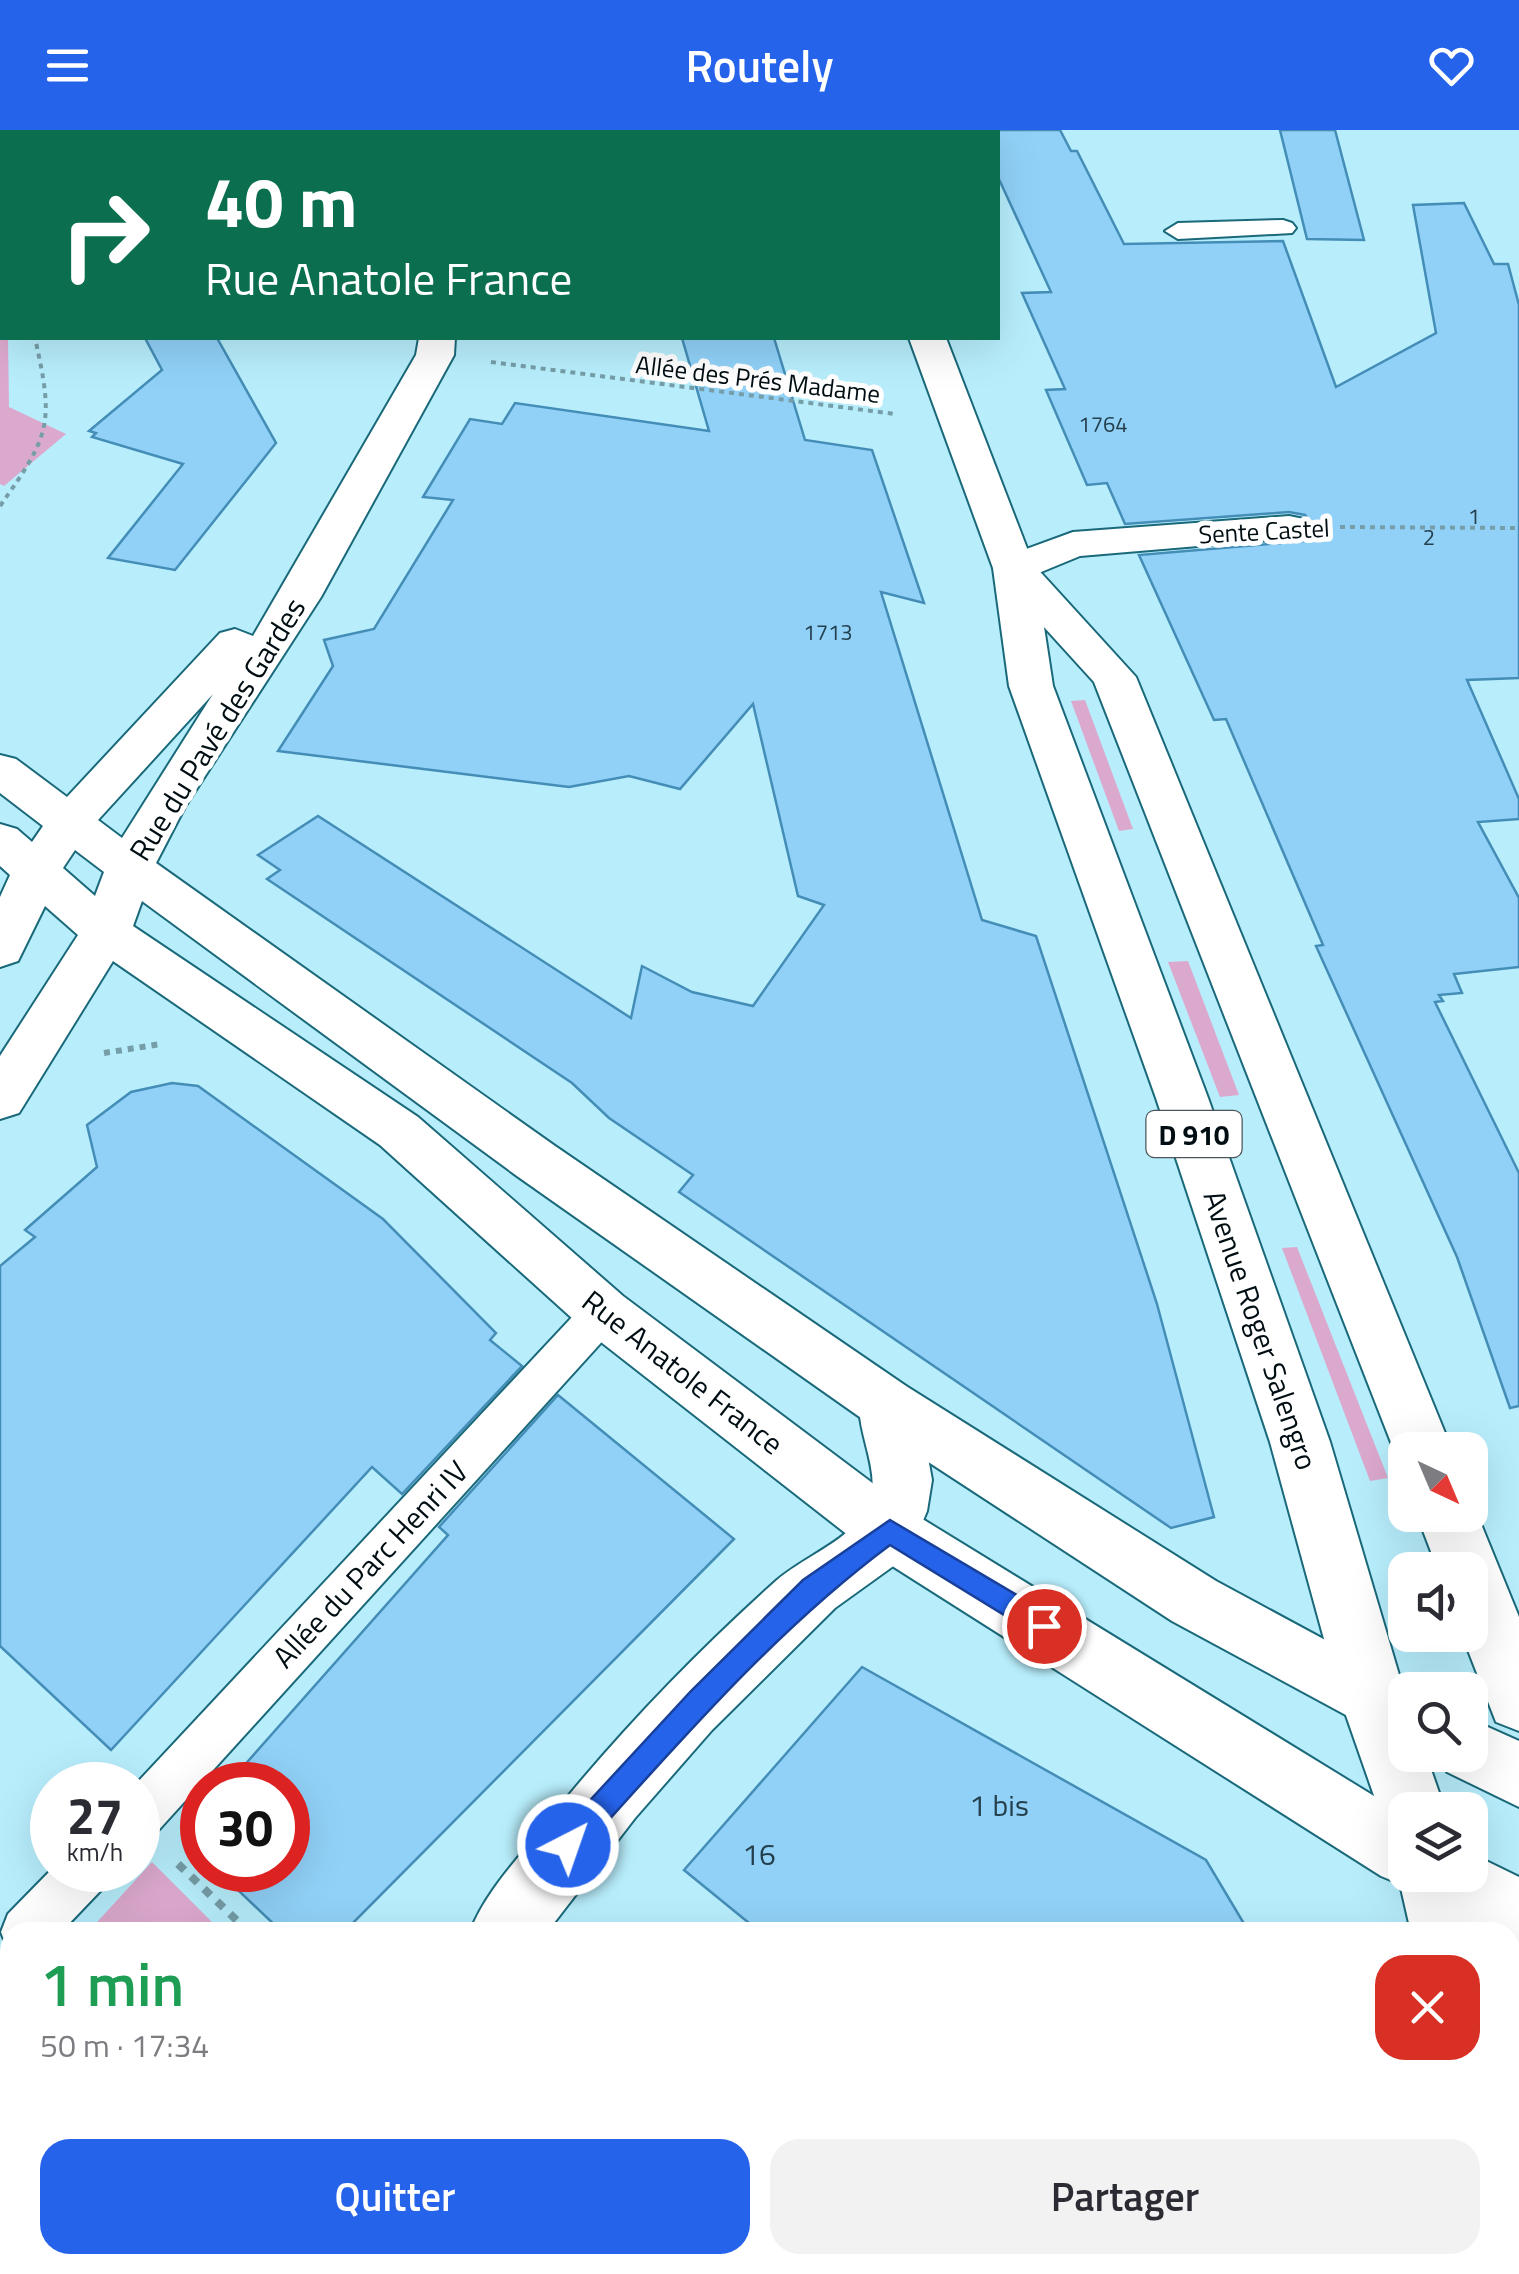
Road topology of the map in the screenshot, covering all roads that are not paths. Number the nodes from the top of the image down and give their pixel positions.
1 (1283, 228) dead end
2 (1178, 231) dead end
3 (928, 340) edge
4 (436, 346) edge
5 (345, 515) junction
6 (1289, 528) road end
7 (1014, 568) junction
8 (0, 770) edge
9 (70, 822) junction
10 (0, 840) edge
11 (130, 868) junction
12 (35, 874) junction
13 (106, 932) junction
14 (0, 949) edge
15 (18, 1064) edge
16 (604, 1312) junction
17 (884, 1403) junction
18 (1415, 1432) edge
19 (890, 1531) junction
20 (1488, 1618) edge
21 (1519, 1700) edge
22 (1388, 1706) edge
23 (1388, 1708) edge
24 (1488, 1759) edge
25 (1519, 1774) edge
26 (160, 1792) edge
27 (1388, 1842) edge
28 (65, 1892) edge
29 (1436, 1892) edge
30 (1477, 1892) edge
31 (1519, 1913) edge
32 (36, 1922) edge
33 (512, 1922) edge
34 (1444, 1922) edge

1 - 2 lane
3 - 7 main road, Avenue Roger Salengro / D 910
4 - 5 main road, Rue du Pavé des Gardes
5 - 9 main road, Rue du Pavé des Gardes
5 - 11 main road, Rue du Pavé des Gardes
6 - 7 main road, Sente Castel
7 - 18 main road, Avenue Roger Salengro / D 910
7 - 22 main road, Avenue Roger Salengro / D 910
8 - 9 main road
9 - 11 main road
9 - 12 main road, Rue du Pavé des Gardes
10 - 12 main road, Rue Anatole France
11 - 13 main road, Rue du Pavé des Gardes
11 - 17 main road
12 - 13 main road, Rue Anatole France
12 - 14 main road, Rue du Pavé des Gardes
13 - 15 main road, Rue du Pavé des Gardes
13 - 16 main road, Rue Anatole France
16 - 19 main road, Rue Anatole France
16 - 26 lane, Allée du Parc Henri IV
17 - 19 main road
17 - 23 main road
19 - 27 main road, Rue Anatole France
19 - 33 main road
20 - 21 main road
24 - 25 main road
28 - 32 lane
29 - 34 main road
30 - 31 main road

